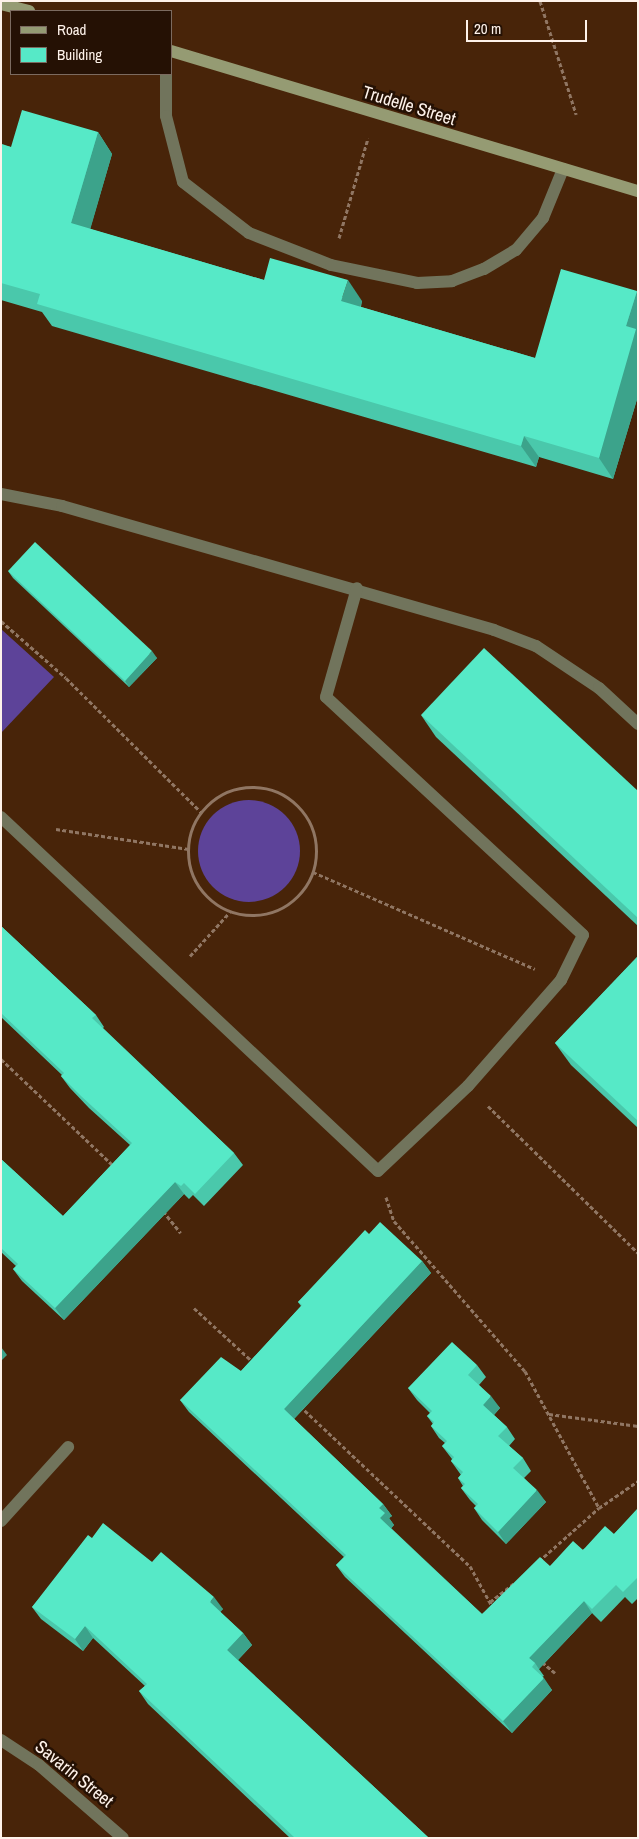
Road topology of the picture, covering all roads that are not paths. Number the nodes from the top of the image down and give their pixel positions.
1 (1, 4) edge
2 (24, 10) edge
3 (172, 51) edge
4 (166, 75) edge
5 (563, 169) junction
6 (638, 191) edge
7 (1, 494) edge
8 (357, 588) junction
9 (638, 724) edge
10 (1, 817) edge
11 (68, 1447) dead end
12 (1, 1521) edge
13 (1, 1740) edge
14 (123, 1838) edge

1 - 2 street
3 - 5 street, Trudelle Street
4 - 5 street
5 - 6 street, Trudelle Street
7 - 8 street
8 - 9 street
8 - 10 street
11 - 12 street
13 - 14 street, Savarin Street

